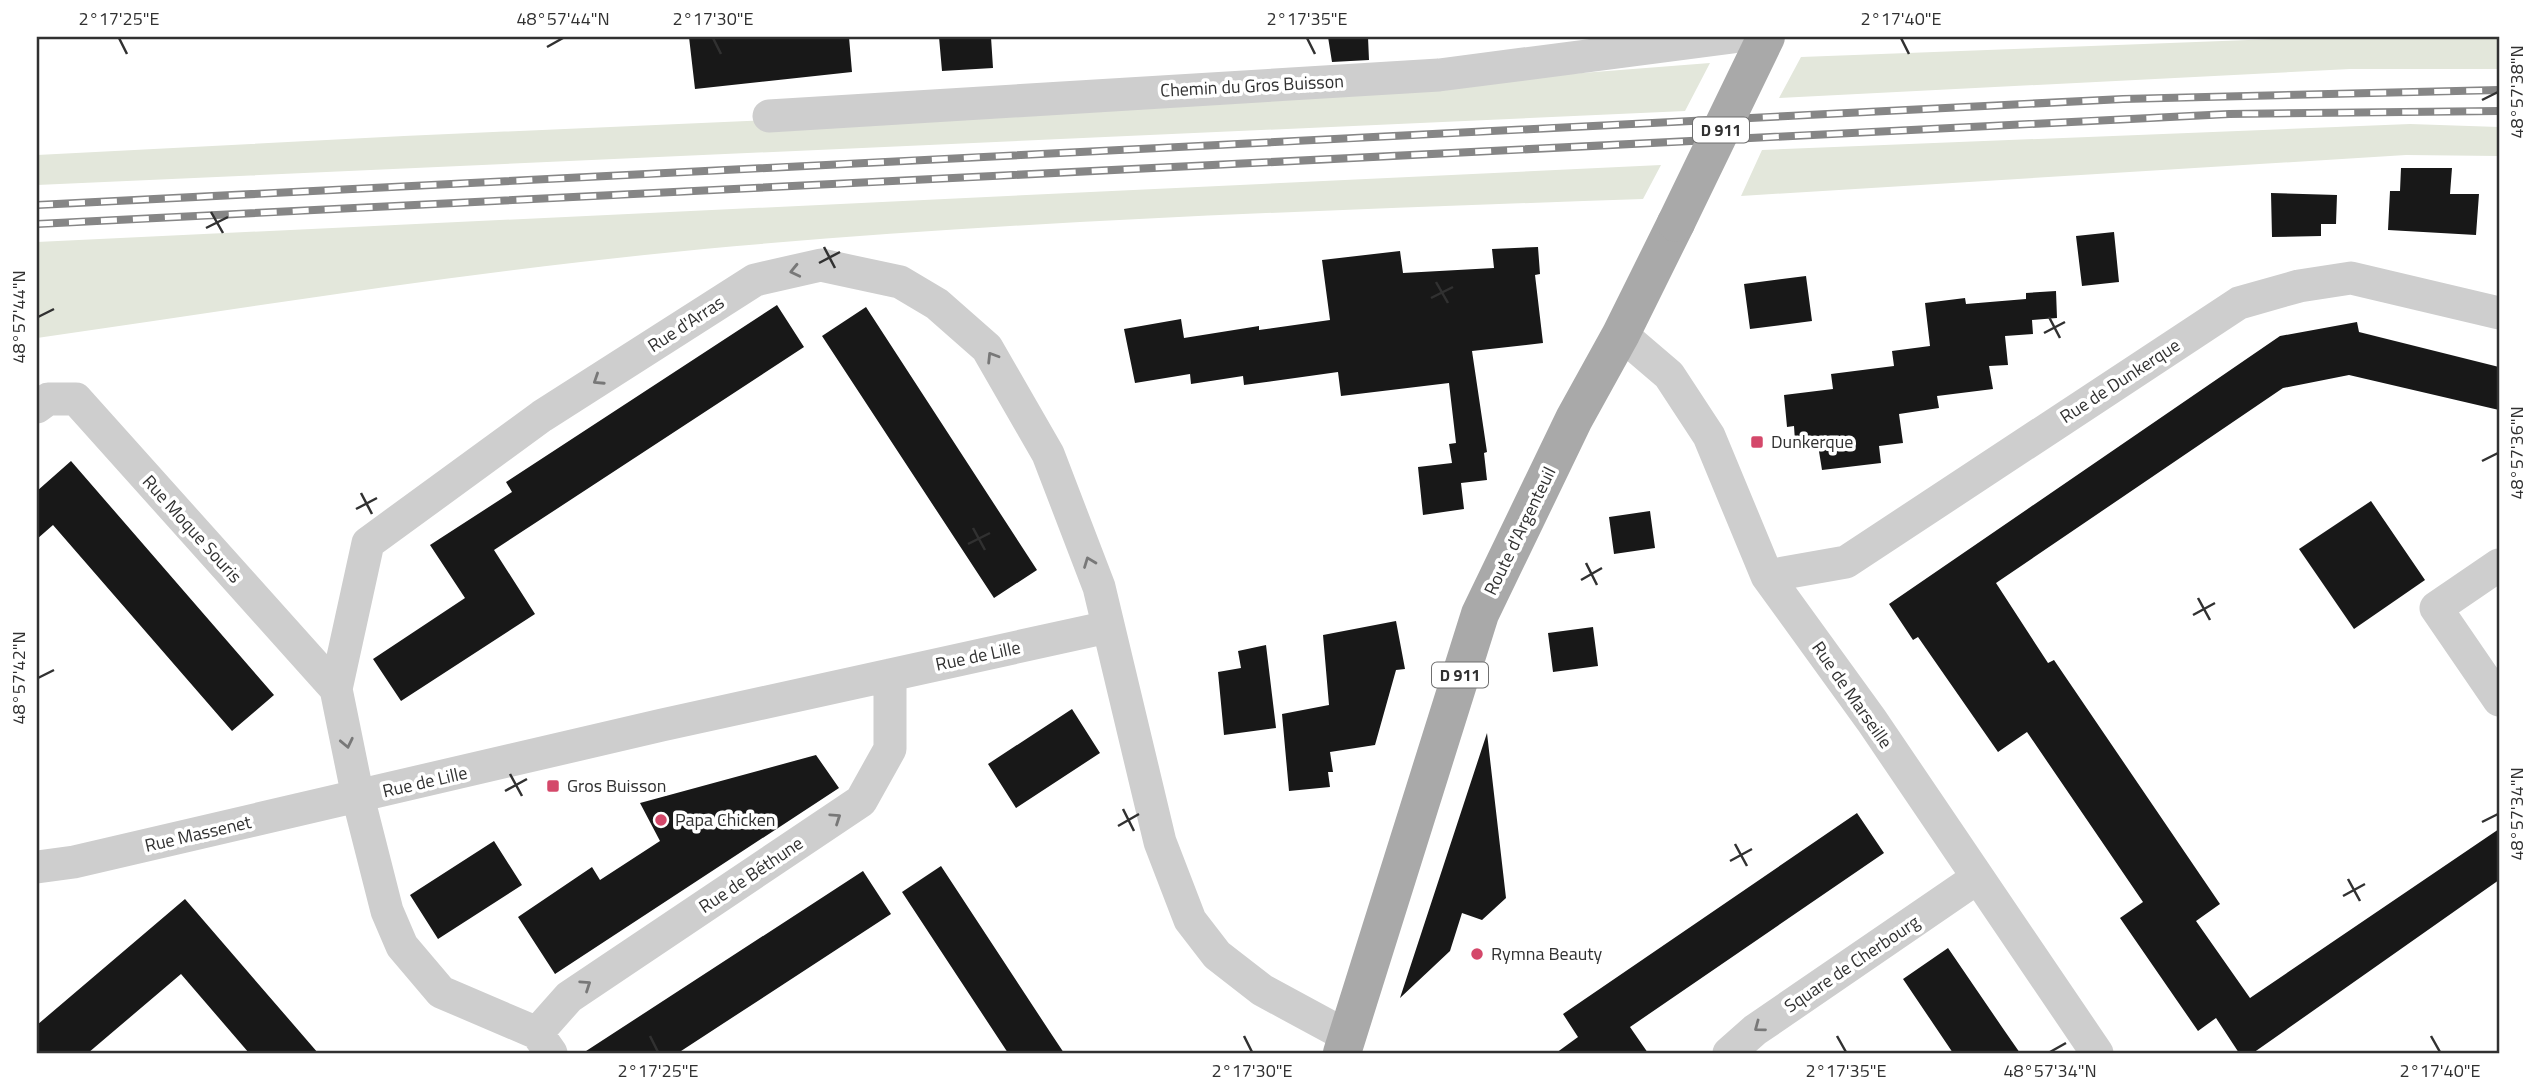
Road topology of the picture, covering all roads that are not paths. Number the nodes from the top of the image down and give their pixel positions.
1 (1733, 37) edge
2 (1766, 37) edge
3 (769, 116) dead end
4 (2499, 313) edge
5 (1621, 334) junction
6 (37, 407) edge
7 (2499, 565) edge
8 (1767, 576) junction
9 (1108, 627) junction
10 (890, 675) junction
11 (336, 689) junction
12 (2499, 700) edge
13 (358, 797) junction
14 (37, 867) edge
15 (1977, 878) junction
16 (544, 1043) edge
17 (1345, 1045) edge
18 (1729, 1053) edge
19 (2097, 1053) edge

1 - 3 street, Chemin du Gros Buisson
2 - 5 main road, Route d'Argenteuil / D 911, bridge
4 - 8 street, Rue de Dunkerque
5 - 8 street, Rue de Marseille
5 - 17 main road, Route d'Argenteuil / D 911
6 - 11 street, Rue Moque Souris
7 - 12 street
8 - 15 street, Rue de Marseille
9 - 10 street, Rue de Lille
9 -> 11 street, Rue d'Arras
9 - 17 street
10 - 13 street, Rue de Lille
16 -> 10 street, Rue de Béthune
11 -> 13 street, Rue d'Arras
13 - 14 street, Rue Massenet
13 - 16 street, Rue d'Arras
15 -> 18 street, Square de Cherbourg
15 - 19 street, Rue de Marseille

